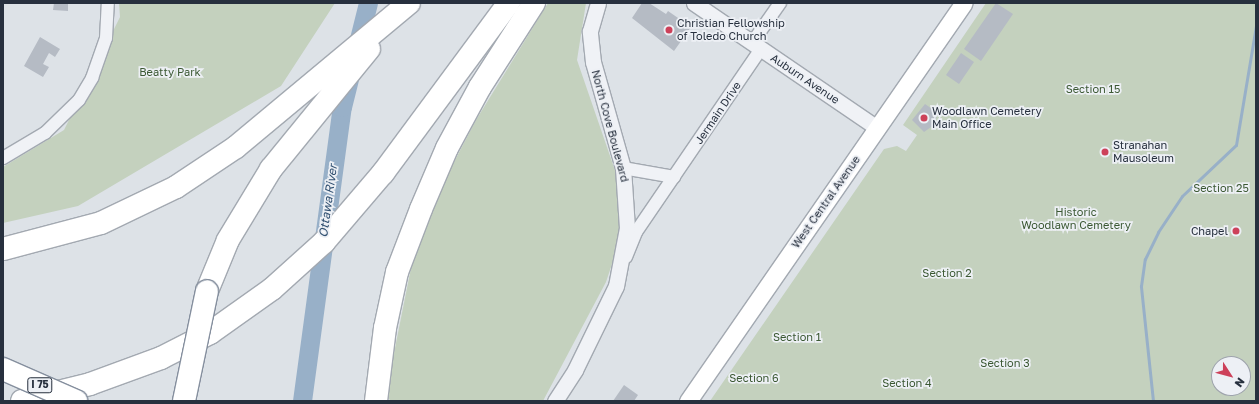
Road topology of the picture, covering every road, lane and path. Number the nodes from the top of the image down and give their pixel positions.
1 (108, 3) edge
2 (509, 3) edge
3 (534, 3) edge
4 (598, 3) edge
5 (694, 3) edge
6 (780, 3) edge
7 (964, 3) edge
8 (406, 6) edge
9 (757, 46) junction
10 (877, 128) junction
11 (3, 158) edge
12 (624, 168) junction
13 (674, 177) junction
14 (3, 249) edge
15 (621, 269) junction
16 (3, 369) edge
17 (22, 401) edge
18 (76, 401) edge
19 (184, 401) edge
20 (376, 401) edge
21 (555, 401) edge
22 (688, 401) edge

1 - 11 street
2 - 17 highway
3 - 20 highway
4 - 12 street, North Cove Boulevard
5 - 9 street, Auburn Avenue
6 - 9 street, Jermain Drive
7 - 10 main road, West Central Avenue
8 - 14 highway
8 - 19 highway, bridge
9 - 10 street, Auburn Avenue
9 - 13 street, Jermain Drive
10 - 22 main road, West Central Avenue
12 - 13 street
12 - 15 street, North Cove Boulevard
13 - 15 street, Jermain Drive
15 - 21 street, North Cove Boulevard
16 - 18 highway, I 75, bridge

